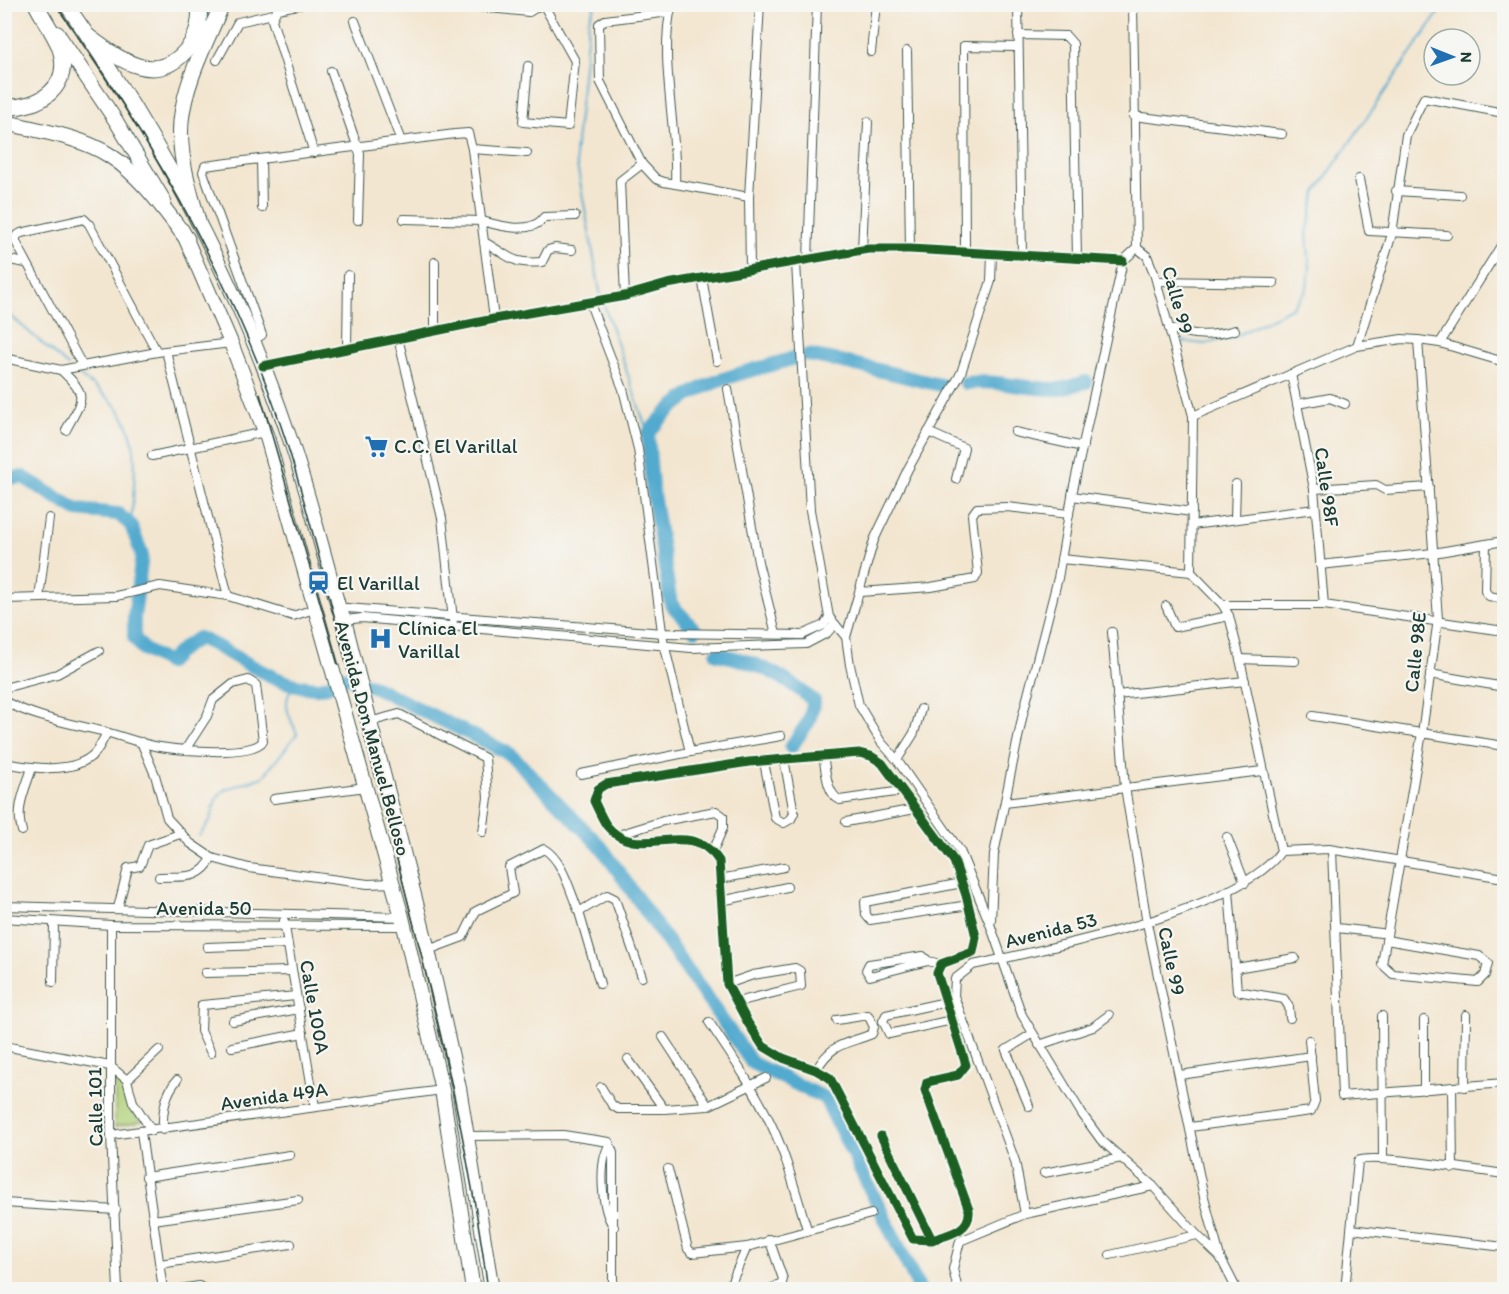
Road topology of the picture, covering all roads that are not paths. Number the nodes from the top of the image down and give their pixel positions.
1 (36, 4) edge
2 (66, 4) edge
3 (198, 4) edge
4 (222, 4) edge
5 (303, 4) edge
6 (447, 4) edge
7 (543, 4) edge
8 (760, 4) edge
9 (817, 4) edge
10 (876, 4) edge
11 (1018, 4) edge
12 (1132, 4) edge
13 (671, 8) edge
14 (273, 14) junction
15 (355, 21) dead end
16 (1018, 35) junction
17 (89, 37) junction
18 (1017, 47) junction
19 (872, 51) dead end
20 (907, 51) dead end
21 (217, 60) dead end
22 (528, 66) dead end
23 (331, 71) dead end
24 (4, 107) edge
25 (1504, 113) edge
26 (1133, 116) junction
27 (4, 122) edge
28 (868, 122) dead end
29 (1282, 134) dead end
30 (401, 141) junction
31 (358, 147) junction
32 (472, 149) junction
33 (314, 153) junction
34 (527, 153) dead end
35 (261, 159) junction
36 (642, 164) junction
37 (1359, 179) dead end
38 (675, 184) junction
39 (1396, 190) junction
40 (1461, 195) dead end
41 (749, 197) junction
42 (262, 208) dead end
43 (575, 216) dead end
44 (404, 219) dead end
45 (358, 220) dead end
46 (482, 220) junction
47 (198, 221) junction
48 (1392, 234) junction
49 (1447, 235) dead end
50 (187, 239) junction
51 (1504, 241) edge
52 (484, 242) junction
53 (1137, 248) junction
54 (910, 249) junction
55 (572, 250) dead end
56 (862, 250) junction
57 (965, 252) junction
58 (992, 254) junction
59 (1023, 255) junction
60 (4, 259) edge
61 (1077, 259) junction
62 (808, 260) junction
63 (1123, 261) junction
64 (435, 262) dead end
65 (26, 263) junction
66 (796, 263) junction
67 (750, 270) junction
68 (348, 275) dead end
69 (702, 278) junction
70 (1157, 281) junction
71 (1274, 283) dead end
72 (625, 296) junction
73 (589, 301) junction
74 (494, 319) junction
75 (1169, 328) junction
76 (1235, 330) dead end
77 (435, 332) junction
78 (399, 338) junction
79 (1418, 340) junction
80 (252, 341) junction
81 (231, 343) junction
82 (1440, 343) junction
83 (1357, 346) junction
84 (347, 349) junction
85 (161, 352) junction
86 (4, 358) edge
87 (717, 361) dead end
88 (1504, 362) edge
89 (79, 365) junction
90 (263, 366) junction
91 (63, 370) junction
92 (1291, 374) junction
93 (728, 389) dead end
94 (1297, 404) junction
95 (1345, 405) dead end
96 (1193, 416) junction
97 (66, 430) dead end
98 (265, 432) junction
99 (928, 432) junction
100 (1015, 432) dead end
101 (1083, 447) junction
102 (190, 448) junction
103 (152, 456) dead end
104 (956, 479) dead end
105 (1236, 484) dead end
106 (1429, 487) junction
107 (1314, 489) junction
108 (1072, 496) junction
109 (1315, 509) junction
110 (1192, 512) junction
111 (1069, 514) junction
112 (49, 518) dead end
113 (1235, 519) junction
114 (1192, 525) junction
115 (1504, 541) edge
116 (1486, 544) junction
117 (1433, 553) junction
118 (1061, 559) junction
119 (1320, 565) junction
120 (1191, 572) junction
121 (861, 592) junction
122 (228, 596) junction
123 (39, 598) junction
124 (1504, 598) edge
125 (4, 599) edge
126 (1222, 605) junction
127 (1324, 605) junction
128 (1166, 606) dead end
129 (317, 608) junction
130 (341, 614) junction
131 (453, 615) junction
132 (1229, 616) junction
133 (1438, 620) junction
134 (832, 621) junction
135 (453, 626) junction
136 (1504, 631) edge
137 (1112, 632) dead end
138 (663, 633) junction
139 (776, 634) junction
140 (846, 637) junction
141 (666, 646) junction
142 (99, 651) dead end
143 (1240, 659) junction
144 (1295, 661) dead end
145 (1430, 674) junction
146 (1245, 681) junction
147 (1504, 687) edge
148 (4, 688) edge
149 (1117, 695) junction
150 (5, 704) edge
151 (921, 709) dead end
152 (1314, 716) dead end
153 (369, 722) junction
154 (107, 733) junction
155 (1422, 733) junction
156 (781, 736) dead end
157 (141, 742) junction
158 (1504, 746) edge
159 (185, 750) junction
160 (690, 753) junction
161 (823, 756) junction
162 (784, 759) junction
163 (897, 760) junction
164 (764, 762) junction
165 (4, 763) edge
166 (32, 768) junction
167 (1262, 771) junction
168 (581, 774) dead end
169 (366, 787) junction
170 (1125, 787) junction
171 (902, 790) junction
172 (274, 799) dead end
173 (1005, 803) junction
174 (915, 809) junction
175 (846, 822) dead end
176 (22, 831) dead end
177 (483, 832) dead end
178 (180, 834) junction
179 (618, 835) junction
180 (1227, 837) dead end
181 (1332, 850) junction
182 (713, 851) junction
183 (1281, 851) junction
184 (212, 858) junction
185 (1401, 863) junction
186 (784, 867) dead end
187 (159, 877) dead end
188 (1504, 878) edge
189 (720, 879) junction
190 (393, 883) junction
191 (962, 883) junction
192 (1245, 883) junction
193 (787, 887) dead end
194 (1229, 890) junction
195 (721, 901) junction
196 (969, 905) junction
197 (4, 906) edge
198 (118, 908) junction
199 (579, 912) junction
200 (285, 913) junction
201 (4, 918) edge
202 (54, 922) junction
203 (403, 922) junction
204 (1148, 923) junction
205 (284, 924) junction
206 (990, 924) junction
207 (111, 925) junction
208 (1336, 928) junction
209 (1384, 936) junction
210 (287, 945) junction
211 (207, 947) dead end
212 (428, 950) junction
213 (967, 954) junction
214 (1295, 958) dead end
215 (1001, 959) junction
216 (928, 961) junction
217 (940, 964) junction
218 (973, 965) junction
219 (1236, 968) junction
220 (292, 971) junction
221 (204, 974) dead end
222 (642, 977) dead end
223 (53, 982) dead end
224 (600, 984) dead end
225 (727, 984) junction
226 (296, 996) junction
227 (737, 1002) junction
228 (946, 1002) junction
229 (298, 1009) junction
230 (1466, 1015) dead end
231 (1109, 1016) dead end
232 (1382, 1016) dead end
233 (1290, 1018) dead end
234 (837, 1020) dead end
235 (952, 1020) junction
236 (1424, 1020) dead end
237 (233, 1021) dead end
238 (708, 1022) dead end
239 (303, 1034) junction
240 (1032, 1034) junction
241 (663, 1037) dead end
242 (1309, 1040) dead end
243 (1039, 1045) junction
244 (4, 1046) edge
245 (232, 1047) dead end
246 (159, 1050) dead end
247 (211, 1053) dead end
248 (1311, 1056) junction
249 (628, 1059) dead end
250 (110, 1066) junction
251 (816, 1070) junction
252 (1180, 1075) junction
253 (766, 1078) dead end
254 (127, 1080) junction
255 (177, 1080) dead end
256 (1504, 1083) edge
257 (751, 1086) junction
258 (601, 1087) dead end
259 (1465, 1087) junction
260 (1452, 1088) junction
261 (1424, 1089) junction
262 (442, 1090) junction
263 (1383, 1094) junction
264 (708, 1106) junction
265 (1029, 1106) dead end
266 (315, 1107) junction
267 (664, 1109) junction
268 (1190, 1127) junction
269 (163, 1130) junction
270 (152, 1131) junction
271 (141, 1132) junction
272 (111, 1135) junction
273 (469, 1136) junction
274 (881, 1136) dead end
275 (290, 1155) dead end
276 (1122, 1158) junction
277 (1383, 1159) junction
278 (1453, 1168) junction
279 (668, 1169) dead end
280 (1044, 1173) dead end
281 (1504, 1174) edge
282 (146, 1177) junction
283 (1153, 1186) junction
284 (298, 1200) dead end
285 (4, 1203) edge
286 (116, 1210) junction
287 (871, 1214) dead end
288 (1025, 1214) junction
289 (153, 1220) junction
290 (807, 1229) junction
291 (1351, 1229) junction
292 (1197, 1235) junction
293 (959, 1236) junction
294 (768, 1239) junction
295 (932, 1240) junction
296 (291, 1244) dead end
297 (747, 1247) junction
298 (1504, 1247) edge
299 (1110, 1255) dead end
300 (1220, 1257) junction
301 (160, 1264) junction
302 (118, 1290) edge
303 (164, 1290) edge
304 (174, 1290) edge
305 (205, 1290) edge
306 (473, 1290) edge
307 (492, 1290) edge
308 (613, 1290) edge
309 (728, 1290) edge
310 (769, 1290) edge
311 (958, 1290) edge
312 (1237, 1290) edge
313 (1345, 1290) edge

1 - 24 highway
1 - 50 main road, Avenida Don Manuel Belloso
2 - 17 main road, Avenida Don Manuel Belloso
3 - 17 highway
4 - 47 highway
5 - 14 street
6 - 7 street
7 - 22 street
8 - 41 street
9 - 62 street
10 - 19 street
11 - 16 street
12 - 26 street
13 - 36 street
13 - 38 street
14 - 21 street
14 - 33 street
15 - 30 street
16 - 18 street
16 - 61 street
17 - 47 main road, Avenida Don Manuel Belloso
18 - 57 street
18 - 59 street
20 - 54 street
23 - 31 street
25 - 39 street
26 - 29 street
26 - 53 street
27 - 50 highway
28 - 56 street
30 - 31 street
30 - 32 street
31 - 33 street
31 - 45 street
32 - 34 street
32 - 46 street
33 - 35 street
35 - 42 street
35 - 80 street
36 - 38 street
36 - 72 street
37 - 48 street
38 - 41 street
39 - 40 street
39 - 48 street
41 - 67 street
43 - 46 street
44 - 46 street
46 - 52 street
47 - 80 main road, Avenida Don Manuel Belloso
48 - 49 street
48 - 83 street
50 - 81 main road, Avenida Don Manuel Belloso
51 - 82 street
52 - 55 street
52 - 74 street
53 - 63 street
53 - 70 street, Calle 99
54 - 56 street
54 - 57 street
56 - 62 street
57 - 58 street
58 - 59 street
58 - 99 street
59 - 61 street
60 - 65 street
61 - 63 street
62 - 66 street
63 - 101 street
64 - 77 street
65 - 85 street
65 - 89 street
66 - 67 street
66 - 134 street
67 - 69 street
68 - 84 street
69 - 72 street
69 - 87 street
70 - 71 street
70 - 75 street, Calle 99
72 - 73 street
73 - 74 street
73 - 138 street
74 - 77 street
75 - 76 street
75 - 96 street, Calle 99
77 - 78 street
78 - 84 street
78 - 131 street
79 - 82 street
79 - 83 street
79 - 106 street, Calle 98E
80 - 90 main road, Avenida Don Manuel Belloso
81 - 85 street
81 - 98 main road, Avenida Don Manuel Belloso
82 - 88 street
83 - 92 street
84 - 90 street
85 - 89 street
85 - 102 street
86 - 91 street
89 - 91 street
90 - 130 main road, Avenida Don Manuel Belloso
91 - 97 street
92 - 94 street, Calle 98F
92 - 96 street
93 - 139 street
94 - 95 street
94 - 107 street, Calle 98F
96 - 110 street, Calle 99
98 - 102 street
98 - 129 main road, Avenida Don Manuel Belloso
99 - 104 street
99 - 121 street
100 - 101 street
101 - 108 street
102 - 103 street
102 - 122 street
105 - 113 street
106 - 107 street
106 - 117 street, Calle 98E
107 - 109 street, Calle 98F
108 - 110 street
108 - 111 street
109 - 113 street
109 - 119 street, Calle 98F
110 - 114 street, Calle 99
111 - 118 street
111 - 121 street
112 - 123 street
113 - 114 street
114 - 120 street, Calle 99
115 - 116 street
116 - 117 street
116 - 124 street
117 - 119 street
117 - 133 street, Calle 98E
118 - 120 street
118 - 173 street
119 - 127 street, Calle 98F
120 - 126 street
121 - 140 street
122 - 123 street
122 - 129 street
123 - 125 street
126 - 127 street
126 - 132 street
127 - 133 street
128 - 132 street
129 - 169 main road, Avenida Don Manuel Belloso
130 - 131 street
130 - 135 street
130 - 153 main road, Avenida Don Manuel Belloso
131 - 135 street
131 - 138 street
132 - 143 street
133 - 136 street
133 - 145 street, Calle 98E
134 - 139 street
134 - 140 street
134 - 141 street
135 - 141 street
137 - 149 street, Calle 99
138 - 139 street
138 - 141 street
140 - 163 street
141 - 160 street
142 - 148 street
143 - 144 street
143 - 146 street
145 - 147 street
145 - 155 street, Calle 98E
146 - 149 street
146 - 167 street
149 - 170 street, Calle 99
150 - 154 street
151 - 163 street
152 - 155 street
153 - 177 street
153 - 212 main road, Avenida Don Manuel Belloso
154 - 157 street
154 - 166 street
155 - 158 street
155 - 185 street, Calle 98E
156 - 160 street
157 - 159 street
157 - 178 street
159 - 159 street
160 - 168 street
161 - 162 street
161 - 171 street
161 - 171 street
162 - 164 street
162 - 164 street
163 - 206 street
164 - 179 street
165 - 166 street
166 - 176 street
167 - 170 street
167 - 183 street
169 - 172 street
169 - 190 main road, Avenida Don Manuel Belloso
170 - 173 street
170 - 204 street, Calle 99
171 - 174 street
173 - 206 street
174 - 175 street
174 - 191 street
178 - 184 street
178 - 198 street
179 - 182 street
179 - 182 street
180 - 192 street
181 - 183 street
181 - 185 street
181 - 208 street
182 - 189 street
183 - 192 street, Avenida 53
184 - 187 street
184 - 190 street
185 - 188 street
185 - 209 street, Calle 98E
186 - 189 street
189 - 195 street
190 - 203 main road, Avenida Don Manuel Belloso
191 - 196 street
191 - 196 street
192 - 194 street, Avenida 53
193 - 195 street
194 - 204 street, Avenida 53
194 - 219 street
195 - 225 street
196 - 213 street
197 - 198 street, Avenida 50
198 - 200 street, Avenida 50
199 - 212 street
199 - 222 street
199 - 224 street
200 - 203 street, Avenida 50
200 - 205 street, Calle 100A
201 - 202 street, Avenida 50
202 - 207 street, Avenida 50
202 - 223 street
203 - 205 street, Avenida 50
203 - 262 main road, Avenida Don Manuel Belloso
204 - 215 street, Avenida 53
204 - 252 street, Calle 99
205 - 207 street, Avenida 50
205 - 210 street, Calle 100A
206 - 215 street
207 - 250 street, Calle 101
208 - 209 street
208 - 263 street
209 - 209 street, Calle 98E
210 - 211 street
210 - 220 street, Calle 100A
212 - 273 main road, Avenida Don Manuel Belloso
213 - 217 street
213 - 218 street
214 - 219 street
215 - 218 street, Avenida 53
215 - 240 street
216 - 216 street
216 - 217 street
217 - 228 street
218 - 288 street
219 - 233 street
220 - 221 street
220 - 226 street, Calle 100A
225 - 227 street
225 - 227 street
226 - 229 street, Calle 100A
226 - 247 street
227 - 251 street
228 - 235 street
228 - 235 street
229 - 237 street
229 - 239 street, Calle 100A
230 - 259 street
231 - 243 street
232 - 263 street
234 - 251 street
235 - 293 street
236 - 261 street
238 - 257 street
239 - 245 street
239 - 266 street, Calle 100A
240 - 243 street
240 - 265 street
241 - 264 street
242 - 248 street
243 - 276 street
244 - 250 street
246 - 254 street
248 - 252 street
248 - 268 street
249 - 267 street
250 - 254 street
250 - 272 street, Calle 101
251 - 295 street
252 - 268 street, Calle 99
253 - 257 street
254 - 270 street
255 - 269 street
256 - 259 street
257 - 264 street
257 - 290 street
258 - 267 street
259 - 260 street
260 - 261 street
260 - 278 street
261 - 263 street
262 - 266 street, Avenida 49A
262 - 306 main road, Avenida Don Manuel Belloso
263 - 277 street
264 - 267 street
266 - 269 street, Avenida 49A
268 - 300 street, Calle 99
269 - 270 street, Avenida 49A
270 - 271 street, Avenida 49A
271 - 272 street, Avenida 49A
271 - 282 street
272 - 286 street, Calle 101
273 - 307 main road, Avenida Don Manuel Belloso
273 - 308 street
274 - 295 street
275 - 282 street
276 - 280 street
276 - 283 street
277 - 278 street
277 - 291 street
278 - 281 street
279 - 297 street
282 - 289 street
283 - 288 street
283 - 292 street
284 - 289 street
285 - 286 street
286 - 302 street, Calle 101
287 - 290 street
288 - 293 street
289 - 301 street
290 - 294 street
291 - 298 street
291 - 313 street
292 - 299 street
292 - 300 street
293 - 295 street
293 - 311 street
294 - 297 street
294 - 310 street
296 - 301 street
297 - 309 street
300 - 312 street, Calle 99
301 - 303 street
304 - 305 street

